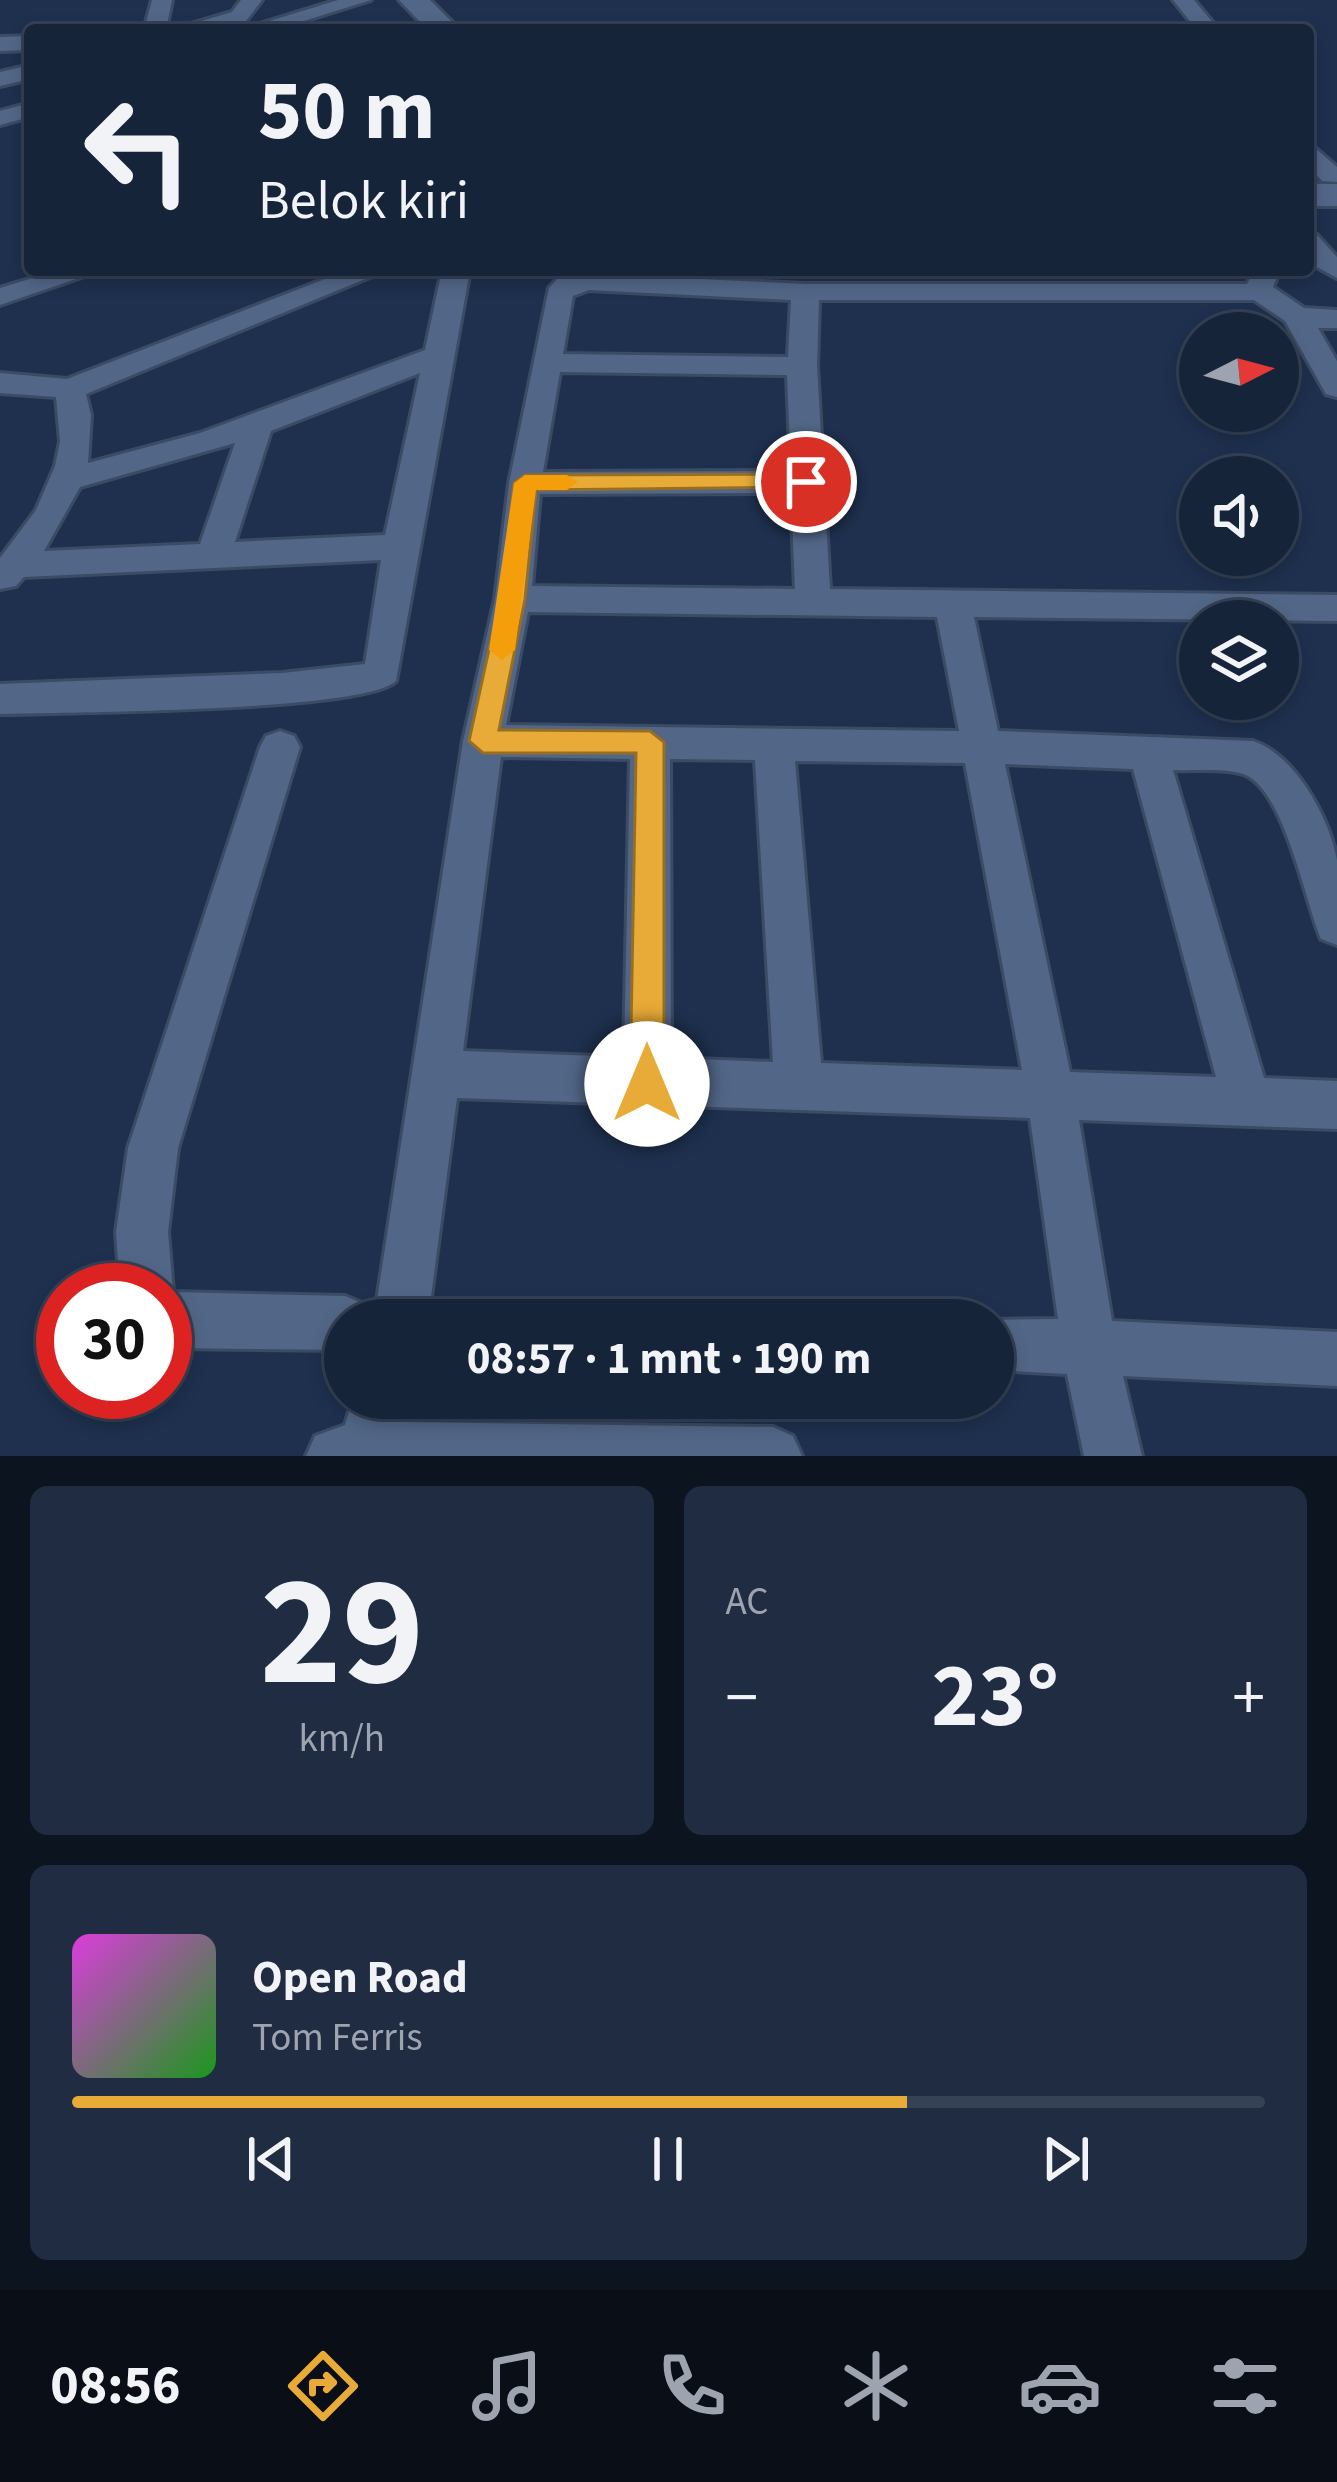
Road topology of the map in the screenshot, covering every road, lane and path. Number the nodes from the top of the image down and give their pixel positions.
1 (252, 0) edge
2 (1183, 0) edge
3 (390, 9) edge
4 (208, 24) edge
5 (291, 24) edge
6 (343, 24) edge
7 (429, 24) edge
8 (1203, 24) edge
9 (68, 276) edge
10 (358, 276) edge
11 (455, 276) edge
12 (1265, 281) edge
13 (805, 292) junction
14 (0, 297) edge
15 (1294, 312) edge
16 (1299, 316) edge
17 (1299, 318) edge
18 (1337, 319) edge
19 (436, 356) junction
20 (550, 363) junction
21 (802, 366) junction
22 (0, 383) edge
23 (1337, 386) edge
24 (70, 388) junction
25 (257, 424) junction
26 (73, 478) junction
27 (806, 482) junction
28 (525, 483) junction
29 (400, 547) junction
30 (214, 554) junction
31 (7, 573) edge
32 (513, 599) junction
33 (952, 600) junction
34 (813, 604) junction
35 (1337, 608) edge
36 (0, 699) edge
37 (483, 741) junction
38 (650, 742) junction
39 (774, 743) junction
40 (280, 747) dead end
41 (983, 747) junction
42 (1149, 756) junction
43 (1337, 925) edge
44 (437, 1074) junction
45 (647, 1084) junction
46 (800, 1088) junction
47 (1051, 1094) junction
48 (1246, 1098) junction
49 (1337, 1105) edge
50 (145, 1263) edge
51 (404, 1299) edge
52 (192, 1322) edge
53 (324, 1323) edge
54 (1014, 1344) edge
55 (1089, 1347) junction
56 (1337, 1359) edge
57 (361, 1435) edge
58 (566, 1453) edge
59 (773, 1456) edge
60 (1112, 1456) edge

1 - 4 street
2 - 8 street
3 - 5 street
3 - 6 street
3 - 7 main road
9 - 14 street
10 - 24 street
11 - 19 street
12 - 13 street
12 - 15 street
13 - 20 street
13 - 21 street
16 - 18 street
17 - 23 street
19 - 25 street
19 - 29 street
20 - 21 street
20 - 28 street
21 - 27 street
22 - 24 street
24 - 26 street
25 - 26 street
25 - 30 street
26 - 31 street
27 - 28 street
27 - 34 street
28 - 32 street
29 - 30 street
29 - 36 street
30 - 31 street
32 - 34 street
32 - 37 street
33 - 34 street
33 - 35 street
33 - 41 street
37 - 38 street
37 - 44 street
38 - 39 street
38 - 45 street
39 - 41 street
39 - 46 street
40 - 50 street
41 - 42 street
41 - 47 street
42 - 43 street
42 - 48 street
44 - 45 street
44 - 51 street
45 - 46 street
46 - 47 street
47 - 48 street
47 - 55 street
48 - 49 street
52 - 53 street
54 - 55 street
55 - 56 street
55 - 60 street
57 - 58 street
58 - 59 street

